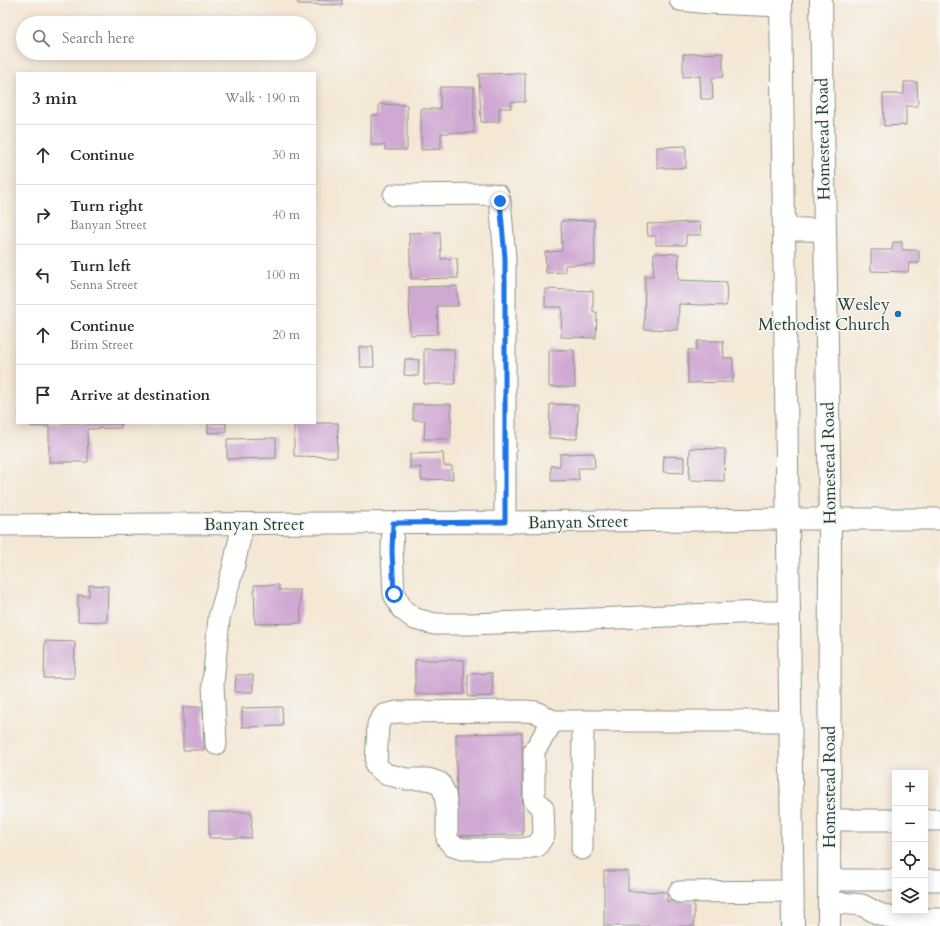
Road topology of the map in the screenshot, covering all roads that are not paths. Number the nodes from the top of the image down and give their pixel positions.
1 (680, 0) edge
2 (820, 0) edge
3 (781, 3) edge
4 (394, 196) dead end
5 (784, 229) junction
6 (825, 230) junction
7 (787, 519) junction
8 (830, 519) junction
9 (940, 519) edge
10 (505, 522) junction
11 (393, 523) junction
12 (243, 524) junction
13 (0, 525) edge
14 (788, 612) junction
15 (553, 720) junction
16 (583, 720) junction
17 (790, 720) junction
18 (216, 744) dead end
19 (829, 820) junction
20 (892, 820) edge
21 (928, 820) edge
22 (940, 820) edge
23 (582, 849) dead end
24 (829, 880) junction
25 (892, 880) edge
26 (928, 880) edge
27 (940, 880) edge
28 (793, 891) junction
29 (679, 892) dead end
30 (829, 902) junction
31 (940, 919) edge
32 (793, 926) edge
33 (829, 926) edge

1 - 3 street
2 - 6 main road, Homestead Road
3 - 5 main road
4 - 10 street
5 - 6 main road
5 - 7 main road
6 - 8 main road, Homestead Road
7 - 8 street, Banyan Street
7 - 10 street, Banyan Street
7 - 14 main road
8 - 9 street, Banyan Street
8 - 19 main road, Homestead Road
10 - 11 street, Banyan Street
11 - 12 street, Banyan Street
11 - 14 street
12 - 13 street, Banyan Street
12 - 18 street
14 - 17 main road
15 - 15 street
15 - 16 street
16 - 17 street
16 - 23 street
17 - 28 main road
19 - 20 street
19 - 24 main road, Homestead Road
21 - 22 street
24 - 25 street
24 - 30 main road, Homestead Road
26 - 27 street
28 - 29 street
28 - 32 main road
30 - 31 street
30 - 33 main road, Homestead Road

